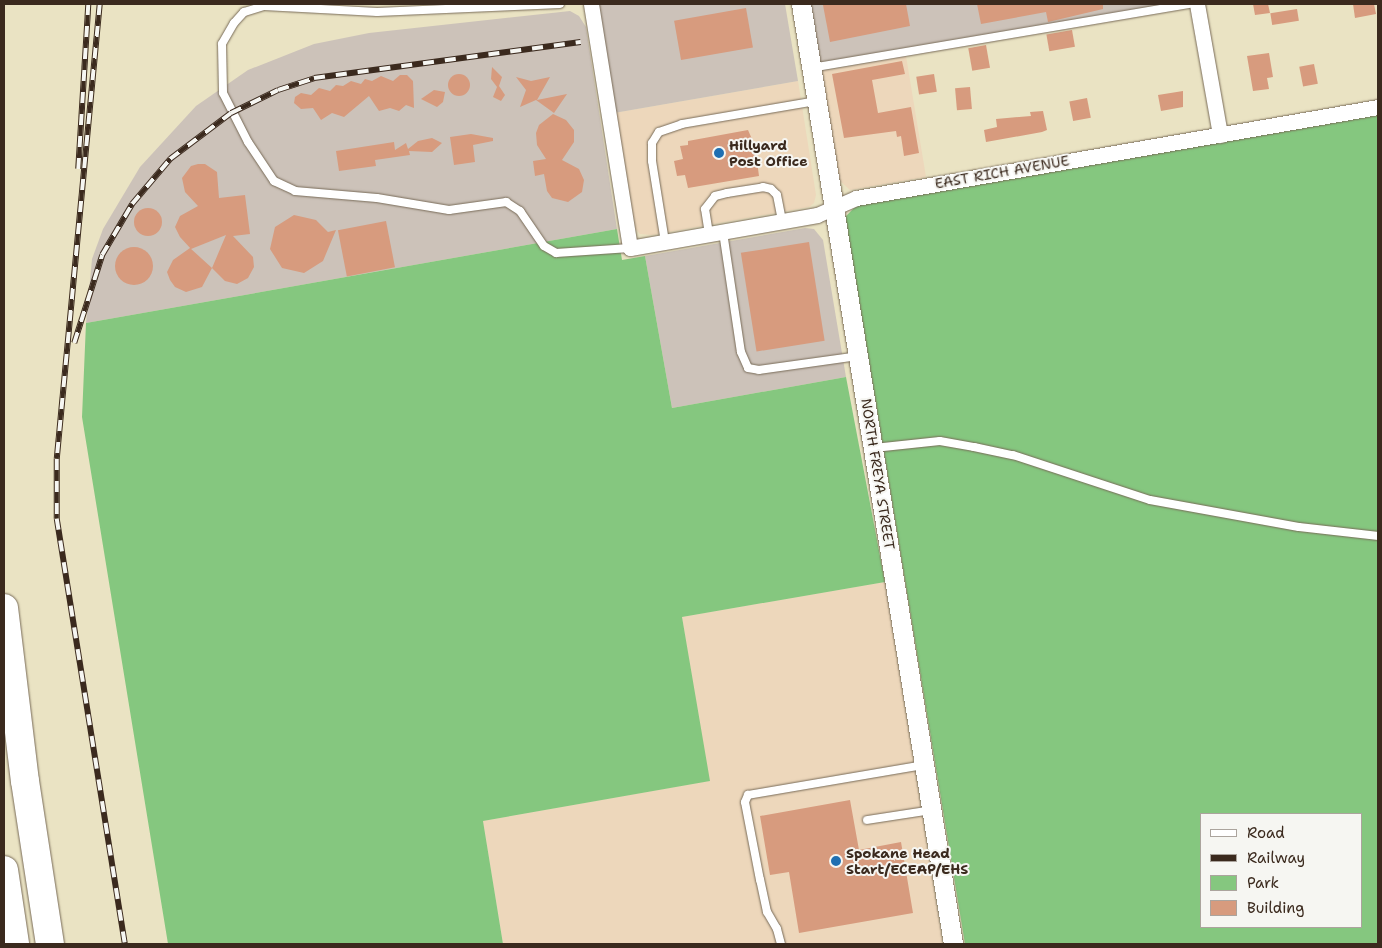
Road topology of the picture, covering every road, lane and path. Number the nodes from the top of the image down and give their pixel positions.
1 (560, 4) edge
2 (591, 4) edge
3 (801, 4) edge
4 (1191, 4) edge
5 (1197, 4) edge
6 (811, 68) junction
7 (816, 101) junction
8 (1378, 107) edge
9 (1220, 135) junction
10 (834, 207) junction
11 (782, 221) junction
12 (716, 233) junction
13 (665, 242) junction
14 (630, 248) junction
15 (858, 356) junction
16 (874, 448) junction
17 (1378, 536) edge
18 (4, 608) edge
19 (925, 765) junction
20 (932, 810) junction
21 (867, 820) dead end
22 (4, 870) edge
23 (15, 944) edge
24 (50, 944) edge
25 (781, 944) edge
26 (953, 944) edge

1 - 14 lane
2 - 14 street
3 - 6 street, NORTH FREYA STREET
4 - 6 lane
5 - 9 street
6 - 7 street, NORTH FREYA STREET
7 - 10 street, NORTH FREYA STREET
7 - 13 lane
8 - 9 street, EAST RICH AVENUE
9 - 10 street, EAST RICH AVENUE
10 - 11 street, EAST RICH AVENUE
10 - 15 street, NORTH FREYA STREET
11 - 12 street, EAST RICH AVENUE
11 - 12 lane
12 - 13 street, EAST RICH AVENUE
12 - 15 lane
13 - 14 street, EAST RICH AVENUE
15 - 16 street, NORTH FREYA STREET
16 - 17 lane
16 - 19 street, NORTH FREYA STREET
18 - 24 highway
19 - 20 street, NORTH FREYA STREET
19 - 25 lane
20 - 21 lane
20 - 26 street, NORTH FREYA STREET
22 - 23 highway

